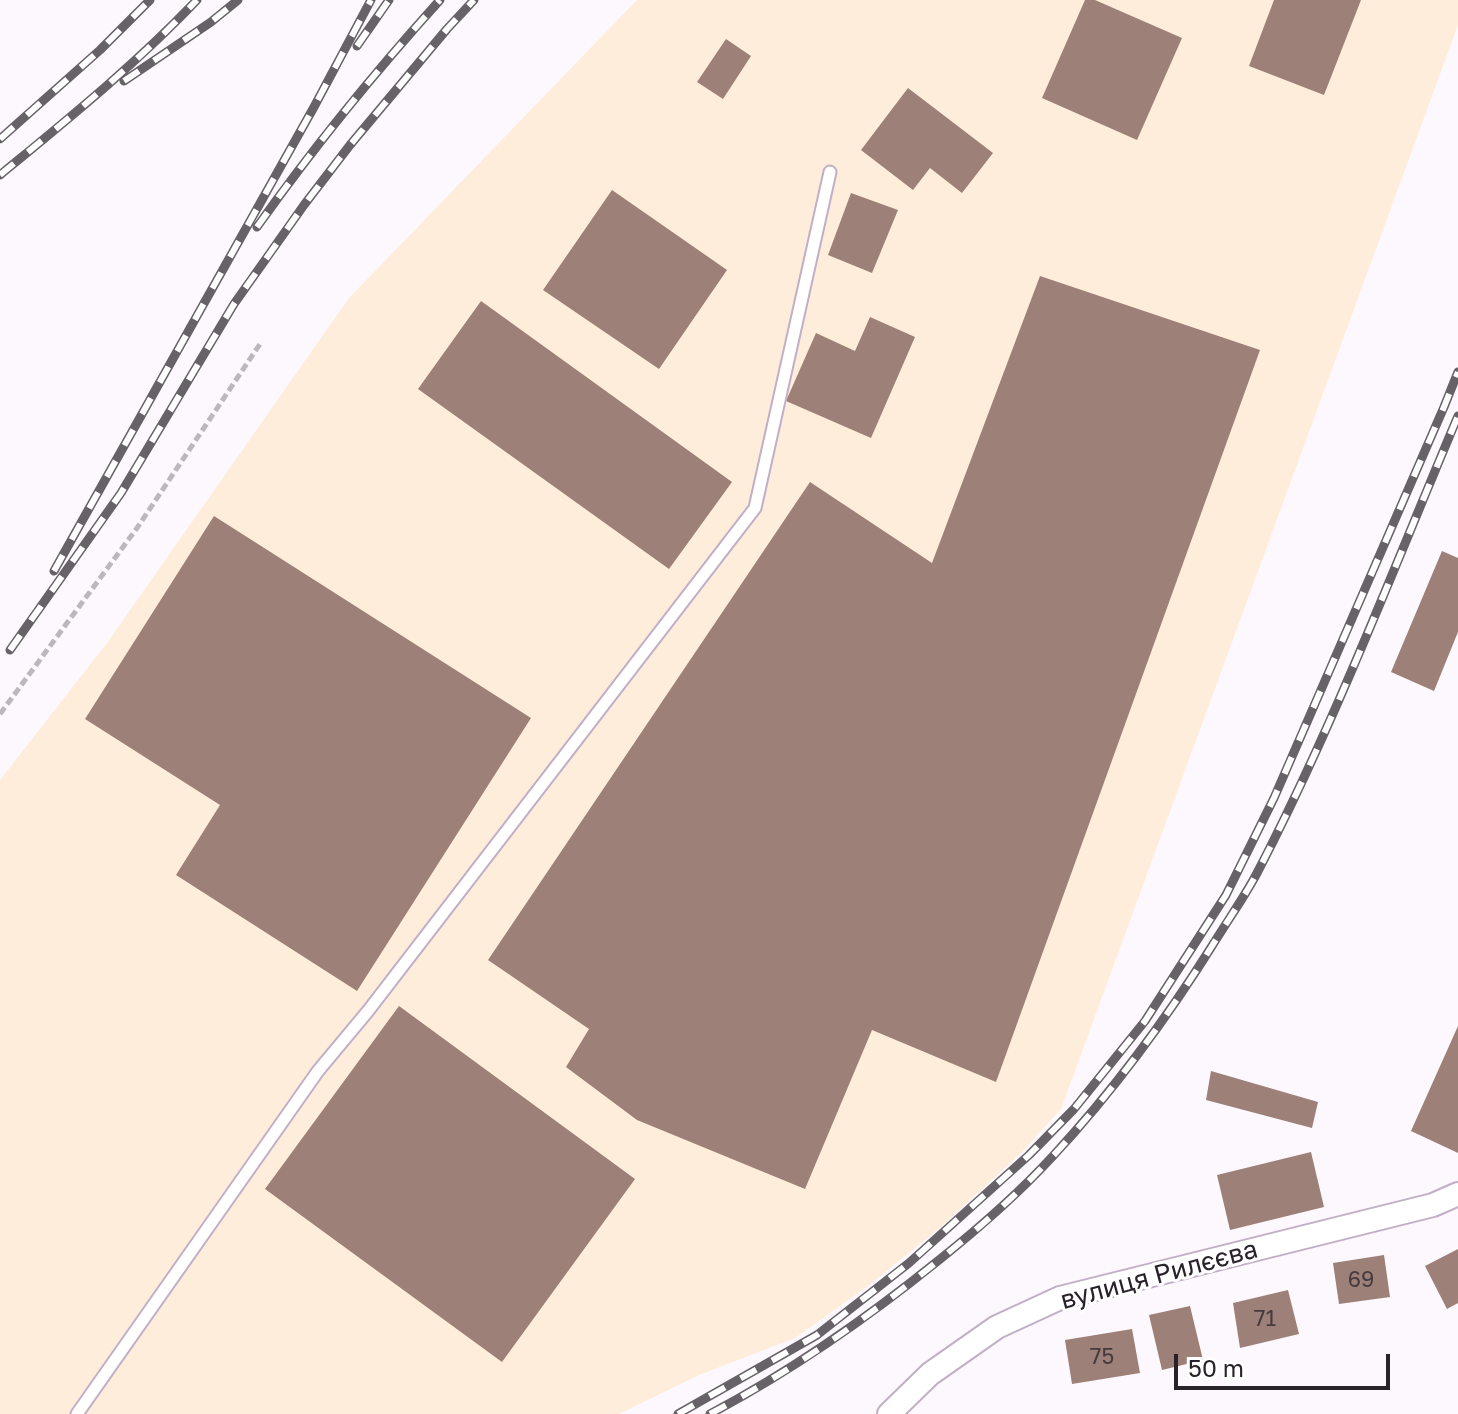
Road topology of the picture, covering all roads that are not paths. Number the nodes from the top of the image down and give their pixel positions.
1 (830, 172) dead end
2 (1458, 1194) edge
3 (77, 1414) edge
4 (889, 1414) edge

1 - 3 lane
2 - 4 street, вулиця Рилєєва

